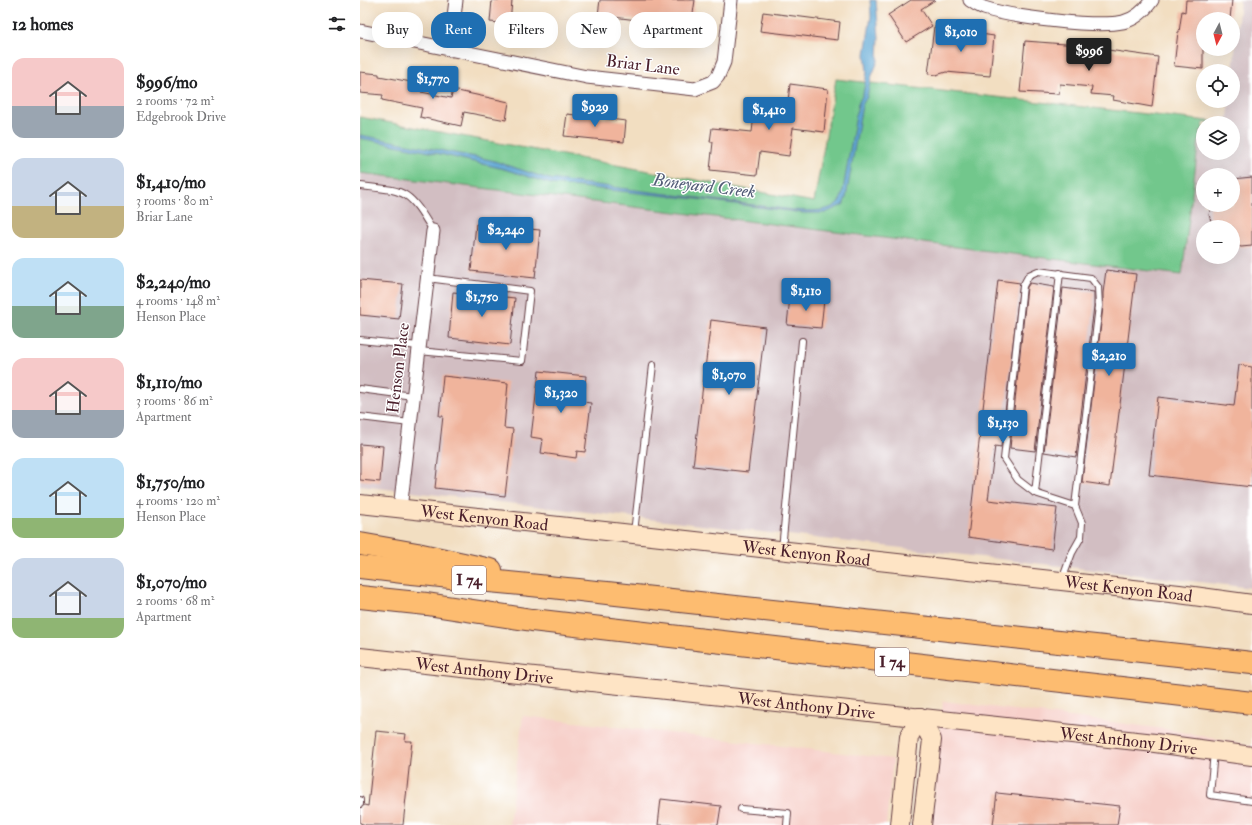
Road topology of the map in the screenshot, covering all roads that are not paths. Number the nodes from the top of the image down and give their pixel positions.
1 (456, 0) edge
2 (731, 0) edge
3 (970, 0) edge
4 (1152, 0) edge
5 (360, 31) edge
6 (450, 50) junction
7 (360, 186) edge
8 (433, 231) joint
9 (1060, 273) junction
10 (427, 278) junction
11 (360, 340) edge
12 (802, 341) dead end
13 (419, 348) junction
14 (653, 365) dead end
15 (360, 389) edge
16 (413, 396) junction
17 (360, 417) edge
18 (410, 423) junction
19 (1035, 493) junction
20 (360, 504) edge
21 (1075, 506) junction
22 (400, 509) junction
23 (634, 534) junction
24 (360, 544) edge
25 (782, 550) junction
26 (360, 567) edge
27 (1061, 581) junction
28 (578, 589) junction
29 (360, 597) edge
30 (1252, 604) edge
31 (360, 611) edge
32 (532, 620) junction
33 (360, 657) edge
34 (1252, 663) edge
35 (1252, 703) edge
36 (920, 718) junction
37 (1214, 751) junction
38 (1252, 756) edge
39 (360, 800) edge
40 (1252, 801) edge
41 (360, 804) edge
42 (741, 809) dead end
43 (787, 825) edge
44 (900, 825) edge
45 (922, 825) edge

1 - 6 street
2 - 6 street, Briar Lane
3 - 4 street
5 - 6 street, Briar Lane
7 - 8 lane
8 - 10 street, Henson Place
9 - 19 lane
9 - 19 lane
9 - 21 lane
10 - 13 street, Henson Place
10 - 13 lane
11 - 13 lane
12 - 25 lane
13 - 16 street, Henson Place
14 - 23 lane
15 - 16 lane
16 - 18 street, Henson Place
17 - 18 lane
18 - 22 street, Henson Place
19 - 21 lane
20 - 22 street, West Kenyon Road
21 - 27 lane
22 - 23 street, West Kenyon Road
23 - 25 street, West Kenyon Road
24 - 28 highway
25 - 27 street, West Kenyon Road
26 - 28 highway, I 74
27 - 30 street, West Kenyon Road
28 - 34 highway, I 74
29 - 32 highway, I 74
31 - 32 highway
32 - 35 highway, I 74
33 - 36 street, West Anthony Drive
36 - 37 street, West Anthony Drive
36 - 44 street
36 - 45 street
37 - 38 street, West Anthony Drive
37 - 40 lane
39 - 41 lane
42 - 43 lane

